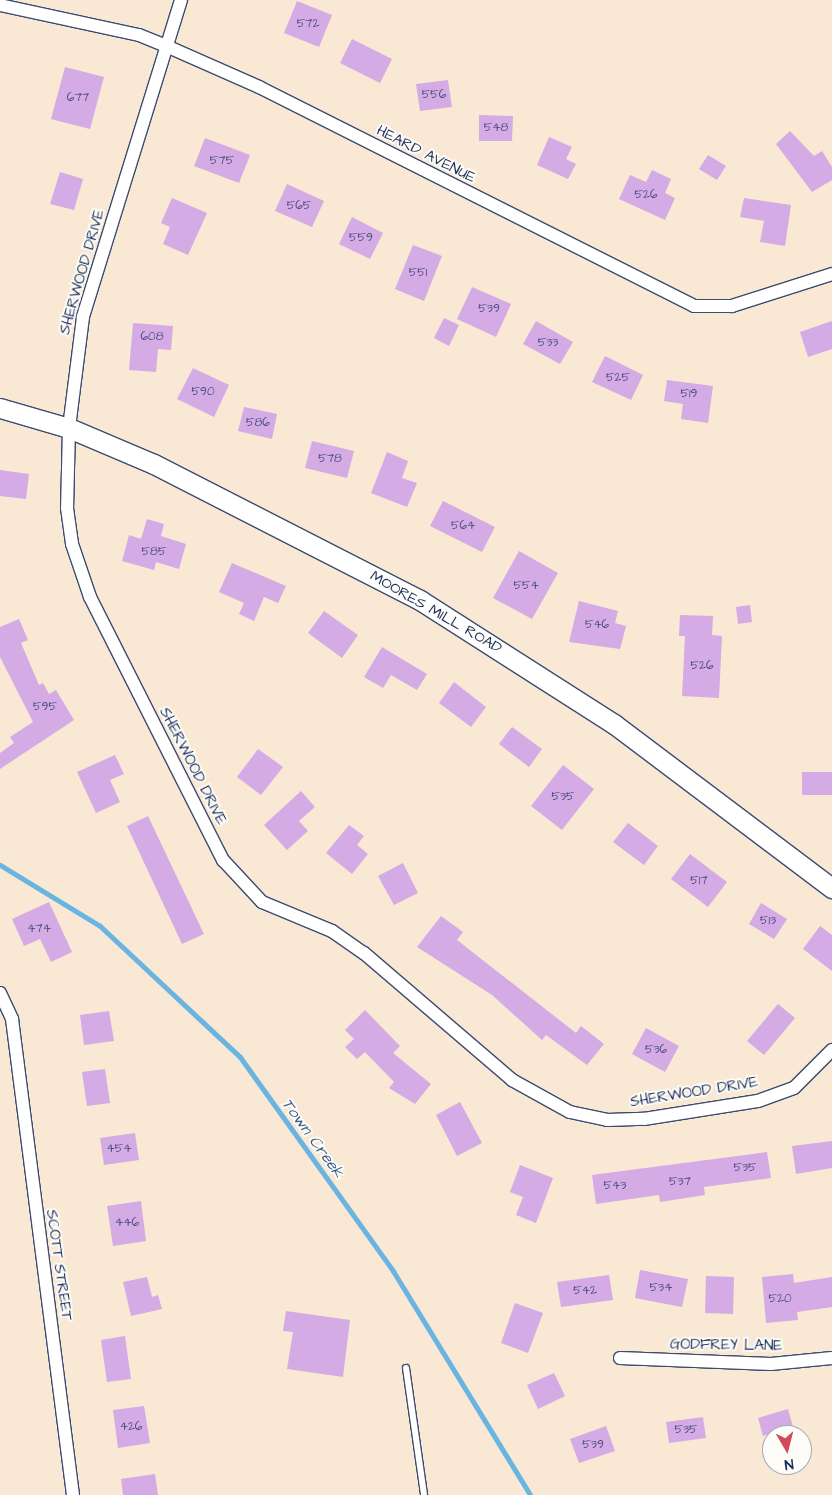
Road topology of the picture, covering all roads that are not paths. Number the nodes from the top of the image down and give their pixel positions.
1 (181, 0) edge
2 (0, 5) edge
3 (166, 46) junction
4 (832, 274) edge
5 (0, 408) edge
6 (69, 428) junction
7 (832, 888) edge
8 (0, 993) edge
9 (832, 1050) edge
10 (620, 1358) dead end
11 (832, 1358) edge
12 (406, 1368) dead end
13 (74, 1495) edge
14 (424, 1495) edge

1 - 3 street, SHERWOOD DRIVE
2 - 3 street, HEARD AVENUE
3 - 4 street, HEARD AVENUE
3 - 6 street, SHERWOOD DRIVE
5 - 6 street, MOORES MILL ROAD
6 - 7 street, MOORES MILL ROAD
6 - 9 street, SHERWOOD DRIVE
8 - 13 street, SCOTT STREET
10 - 11 street, GODFREY LANE
12 - 14 lane

